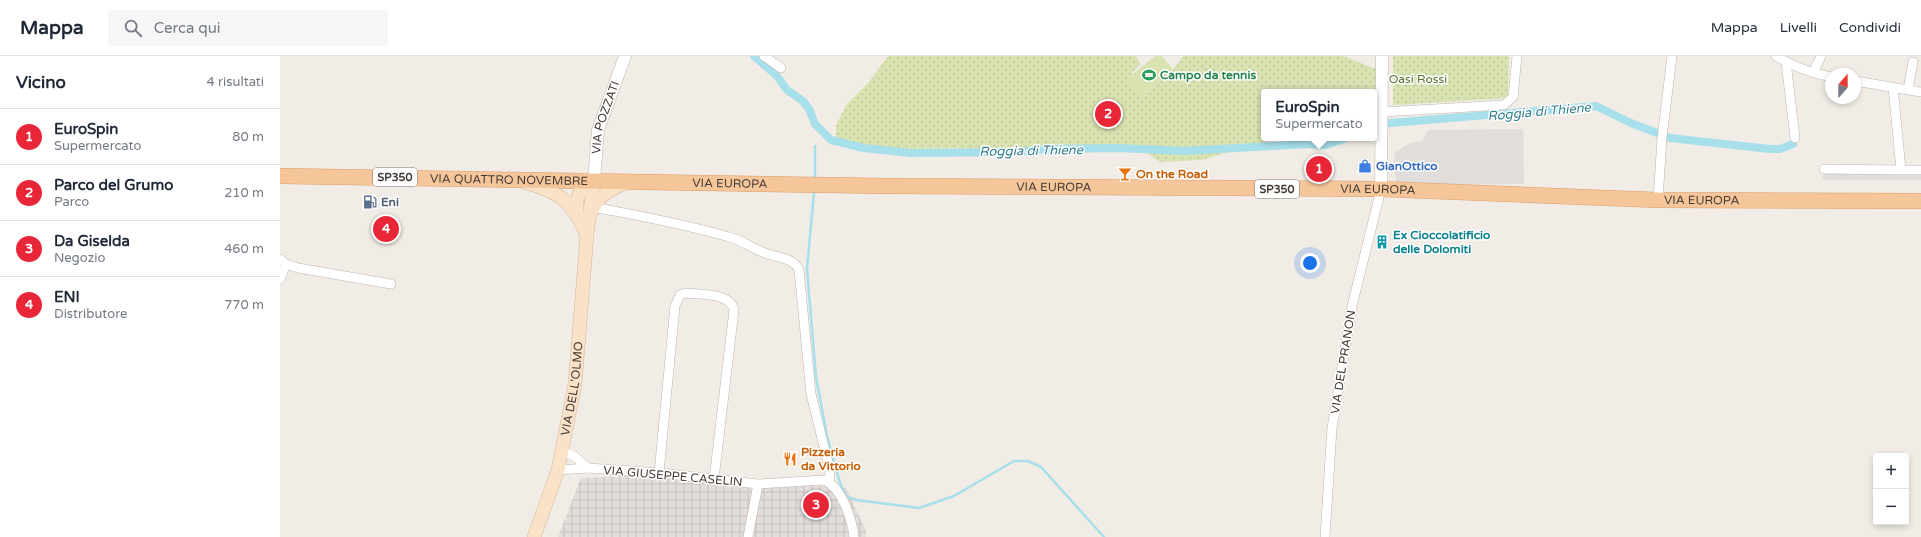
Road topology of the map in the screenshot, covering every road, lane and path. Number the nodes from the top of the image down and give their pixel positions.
1 (624, 56) edge
2 (764, 56) edge
3 (1382, 56) edge
4 (1517, 56) edge
5 (1672, 56) edge
6 (1776, 56) edge
7 (1821, 56) edge
8 (1786, 62) junction
9 (1913, 62) dead end
10 (781, 68) dead end
11 (1813, 73) junction
12 (1825, 76) edge
13 (1861, 82) edge
14 (1893, 87) junction
15 (1908, 90) junction
16 (1921, 92) edge
17 (1381, 116) junction
18 (1795, 138) dead end
19 (1824, 169) dead end
20 (1901, 170) junction
21 (1921, 170) edge
22 (280, 176) edge
23 (510, 179) junction
24 (589, 180) junction
25 (633, 181) junction
26 (1381, 189) junction
27 (1658, 200) junction
28 (1921, 201) edge
29 (587, 213) junction
30 (283, 261) edge
31 (280, 279) edge
32 (391, 284) dead end
33 (562, 451) junction
34 (588, 468) junction
35 (558, 470) junction
36 (659, 473) junction
37 (714, 479) junction
38 (829, 482) junction
39 (758, 484) junction
40 (534, 537) edge
41 (748, 537) edge
42 (854, 537) edge
43 (1324, 537) edge

1 - 24 street, VIA POZZATI
2 - 10 street
3 - 17 street
4 - 17 street
5 - 27 street
6 - 8 street
7 - 11 street
8 - 11 street
8 - 18 street
9 - 15 street
11 - 12 street
13 - 14 street
14 - 15 street
14 - 20 street
15 - 16 street
17 - 26 street
19 - 20 street
20 - 21 street
22 - 23 main road, VIA QUATTRO NOVEMBRE / SP350
23 - 24 main road, VIA QUATTRO NOVEMBRE / SP350
23 - 29 main road, VIA DELL'OLMO
24 - 25 main road, VIA EUROPA / SP350
24 - 29 main road
25 - 26 main road, VIA EUROPA / SP350
25 - 29 main road
26 - 27 main road, VIA EUROPA / SP350
26 - 43 street, VIA DEL PRANON
27 - 28 main road, VIA EUROPA / SP350
29 - 33 main road, VIA DELL'OLMO
29 - 38 street
30 - 31 street
30 - 32 street
33 - 34 street, VIA GIUSEPPE CASELIN
33 - 35 main road, VIA DELL'OLMO
34 - 35 street, VIA GIUSEPPE CASELIN
34 - 36 street, VIA GIUSEPPE CASELIN
35 - 40 main road, VIA DELL'OLMO
36 - 37 street, VIA GIUSEPPE CASELIN
36 - 37 street
37 - 39 street, VIA GIUSEPPE CASELIN
38 - 39 street, VIA GIUSEPPE CASELIN
38 - 42 street
39 - 41 street, VIA GIUSEPPE CASELIN

